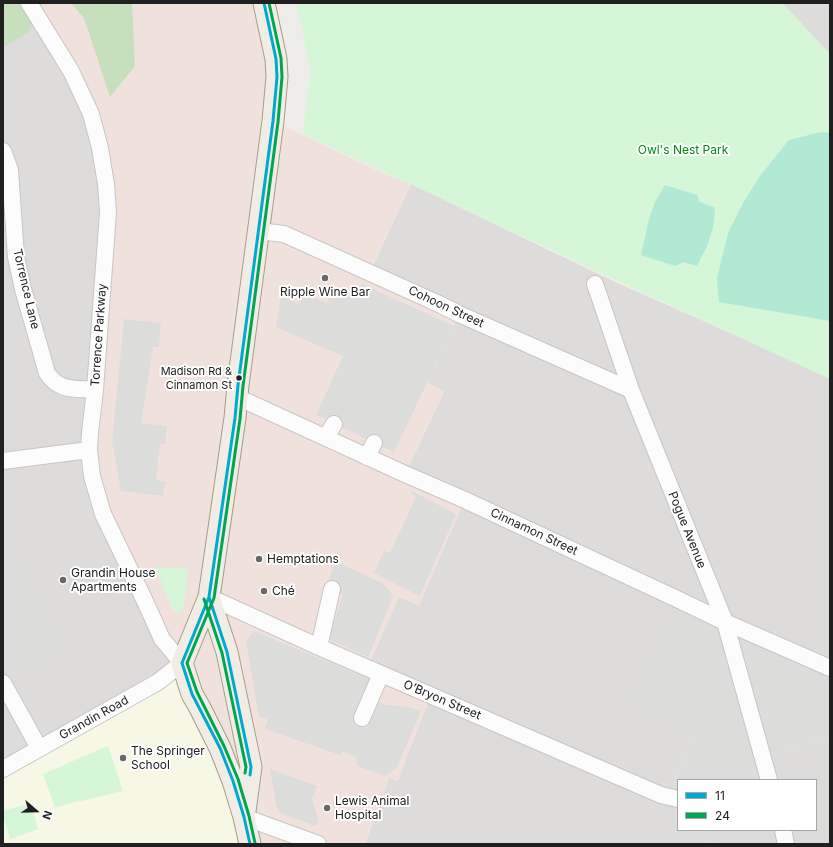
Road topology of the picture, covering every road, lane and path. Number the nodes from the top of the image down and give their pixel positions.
1 (29, 3) edge
2 (264, 3) edge
3 (3, 151) edge
4 (259, 230) junction
5 (595, 284) dead end
6 (94, 390) junction
7 (631, 390) junction
8 (237, 397) junction
9 (90, 450) junction
10 (3, 461) edge
11 (332, 589) dead end
12 (209, 597) junction
13 (725, 622) junction
14 (319, 647) junction
15 (182, 663) junction
16 (830, 668) edge
17 (370, 673) junction
18 (3, 683) edge
19 (362, 718) dead end
20 (39, 748) junction
21 (3, 769) edge
22 (769, 779) edge
23 (677, 799) edge
24 (244, 817) junction
25 (783, 831) edge
26 (250, 844) edge
27 (318, 844) edge
28 (786, 844) edge

1 - 6 street, Torrence Parkway
2 - 4 main road
3 - 6 street, Torrence Lane
4 - 7 street, Cohoon Street
4 - 8 main road
5 - 7 street, Pogue Avenue
6 - 9 street, Torrence Parkway
7 - 13 street, Pogue Avenue
8 - 12 main road
8 - 13 street, Cinnamon Street
9 - 10 street
9 - 15 street, Torrence Parkway
11 - 14 street
12 - 14 street, O’Bryon Street
12 - 15 main road
12 - 24 main road
13 - 16 street, Cinnamon Street
13 - 22 street, Pogue Avenue
14 - 17 street, O’Bryon Street
15 - 20 street, Grandin Road
15 - 24 main road
17 - 19 street
17 - 23 street, O’Bryon Street
18 - 20 street
20 - 21 street, Grandin Road
24 - 26 main road
24 - 27 street
25 - 28 street

